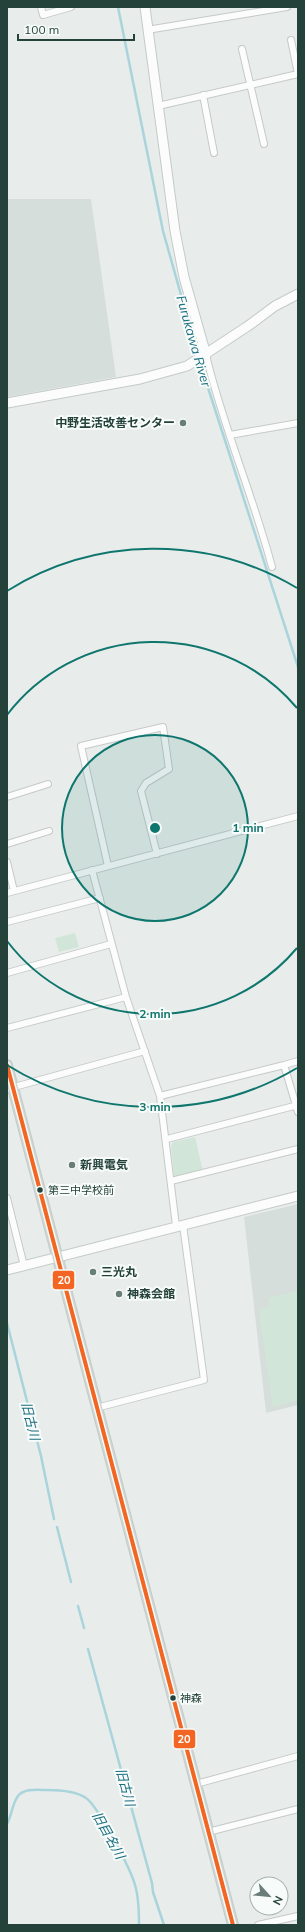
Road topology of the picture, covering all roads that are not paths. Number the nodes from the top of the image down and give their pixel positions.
1 (41, 7) edge
2 (71, 7) edge
3 (144, 7) edge
4 (287, 7) edge
5 (147, 30) junction
6 (291, 40) dead end
7 (242, 49) dead end
8 (298, 74) edge
9 (251, 84) junction
10 (203, 95) junction
11 (158, 106) junction
12 (264, 144) dead end
13 (214, 153) dead end
14 (298, 294) edge
15 (206, 355) junction
16 (7, 403) edge
17 (298, 423) edge
18 (230, 435) junction
19 (272, 567) dead end
20 (48, 784) dead end
21 (7, 797) edge
22 (298, 816) edge
23 (49, 831) dead end
24 (7, 844) edge
25 (157, 854) junction
26 (7, 862) edge
27 (108, 866) junction
28 (92, 870) junction
29 (14, 891) junction
30 (7, 893) edge
31 (100, 898) junction
32 (7, 922) edge
33 (112, 944) junction
34 (7, 973) edge
35 (126, 997) junction
36 (7, 1028) edge
37 (145, 1051) junction
38 (298, 1061) edge
39 (7, 1064) edge
40 (284, 1065) junction
41 (10, 1088) edge
42 (160, 1096) junction
43 (297, 1108) edge
44 (167, 1139) junction
45 (298, 1149) edge
46 (172, 1181) junction
47 (298, 1196) edge
48 (7, 1198) edge
49 (180, 1226) junction
50 (57, 1257) junction
51 (24, 1266) junction
52 (7, 1270) edge
53 (96, 1408) junction
54 (298, 1756) edge
55 (196, 1784) junction
56 (298, 1809) edge
57 (208, 1832) junction
58 (298, 1916) edge
59 (233, 1925) edge
60 (258, 1925) edge

1 - 2 street
3 - 5 street
4 - 5 street
5 - 11 street
6 - 8 street
7 - 9 street
8 - 9 street
9 - 10 street
9 - 12 street
10 - 11 street
10 - 13 street
11 - 15 street
14 - 15 street
15 - 16 street
15 - 18 street
17 - 18 street
18 - 19 street
20 - 21 street
22 - 25 street
23 - 24 street
25 - 27 street
25 - 27 street
26 - 29 street
27 - 28 street
28 - 29 street
28 - 31 street
29 - 30 street
31 - 32 street
31 - 33 street
33 - 34 street
33 - 35 street
35 - 36 street
35 - 37 street
37 - 41 street
37 - 42 street
38 - 40 street
39 - 41 main road
40 - 42 street
40 - 43 street
41 - 50 main road
42 - 44 street
43 - 44 street
44 - 46 street
45 - 46 street
46 - 49 street
47 - 49 street
48 - 51 street
49 - 50 street
49 - 53 street
50 - 51 street
50 - 53 main road
51 - 52 street
53 - 55 main road
54 - 55 street
55 - 57 main road
56 - 57 street
57 - 59 main road
58 - 60 street

